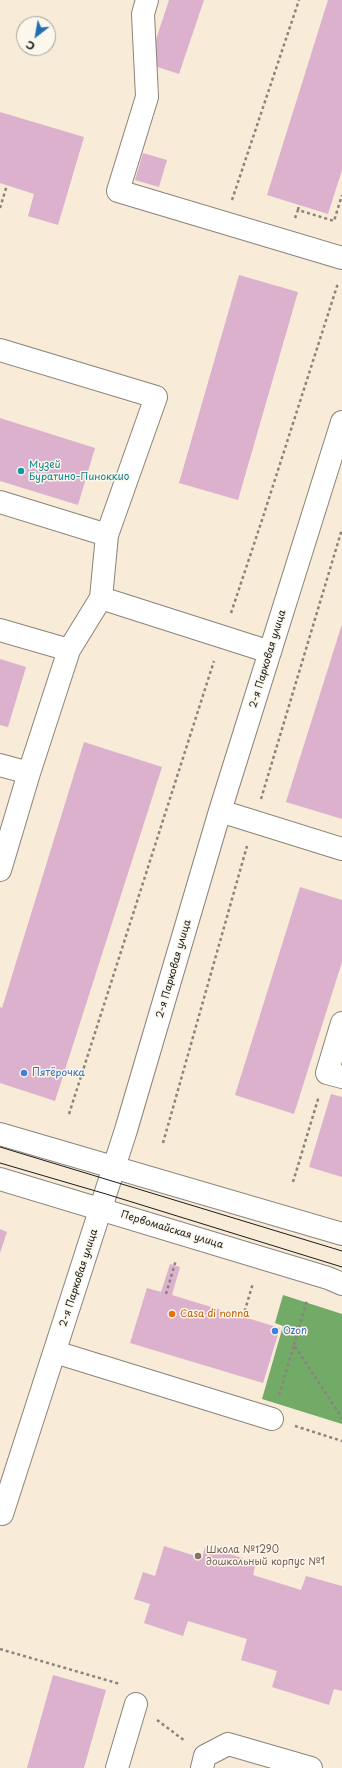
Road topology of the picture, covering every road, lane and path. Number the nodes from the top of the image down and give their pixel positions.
1 (148, 0) edge
2 (300, 0) edge
3 (7, 185) dead end
4 (342, 195) edge
5 (299, 205) dead end
6 (0, 208) edge
7 (298, 210) junction
8 (224, 223) junction
9 (288, 242) junction
10 (341, 268) edge
11 (0, 350) edge
12 (342, 422) edge
13 (0, 502) edge
14 (107, 535) junction
15 (102, 598) junction
16 (0, 630) edge
17 (222, 637) junction
18 (69, 650) junction
19 (270, 652) junction
20 (0, 765) edge
21 (29, 773) junction
22 (220, 811) junction
23 (342, 849) edge
24 (0, 870) edge
25 (342, 1023) edge
26 (334, 1075) edge
27 (69, 1114) dead end
28 (0, 1134) edge
29 (114, 1168) junction
30 (0, 1179) edge
31 (293, 1182) dead end
32 (101, 1209) junction
33 (342, 1234) edge
34 (176, 1260) dead end
35 (253, 1283) dead end
36 (342, 1284) edge
37 (166, 1294) dead end
38 (307, 1300) dead end
39 (243, 1317) dead end
40 (294, 1345) junction
41 (55, 1352) junction
42 (342, 1418) edge
43 (272, 1419) junction
44 (342, 1440) edge
45 (1, 1514) edge
46 (0, 1649) edge
47 (136, 1704) junction
48 (204, 1762) edge
49 (117, 1768) edge
50 (311, 1768) edge

1 - 8 street
2 - 8 path
3 - 6 path
4 - 7 path
5 - 7 path
7 - 9 path
8 - 9 street
9 - 10 street
10 - 17 path
11 - 14 street
12 - 19 street, 2-я Парковая улица
13 - 14 street
14 - 15 street
15 - 17 street
15 - 18 street
16 - 18 street
17 - 19 street
17 - 27 path
18 - 21 street
19 - 22 street, 2-я Парковая улица
20 - 21 street
21 - 24 street
22 - 23 street
22 - 29 street, 2-я Парковая улица
25 - 26 street
26 - 31 path
28 - 29 street
29 - 32 street, 2-я Парковая улица
29 - 33 street
30 - 32 street, Первомайская улица
32 - 36 street, Первомайская улица
32 - 41 street, 2-я Парковая улица
34 - 37 path
35 - 39 path
38 - 40 path
40 - 42 path
40 - 43 path
41 - 43 street
41 - 45 street, 2-я Парковая улица
43 - 44 path
46 - 47 path
47 - 48 path
47 - 49 street
48 - 50 street

